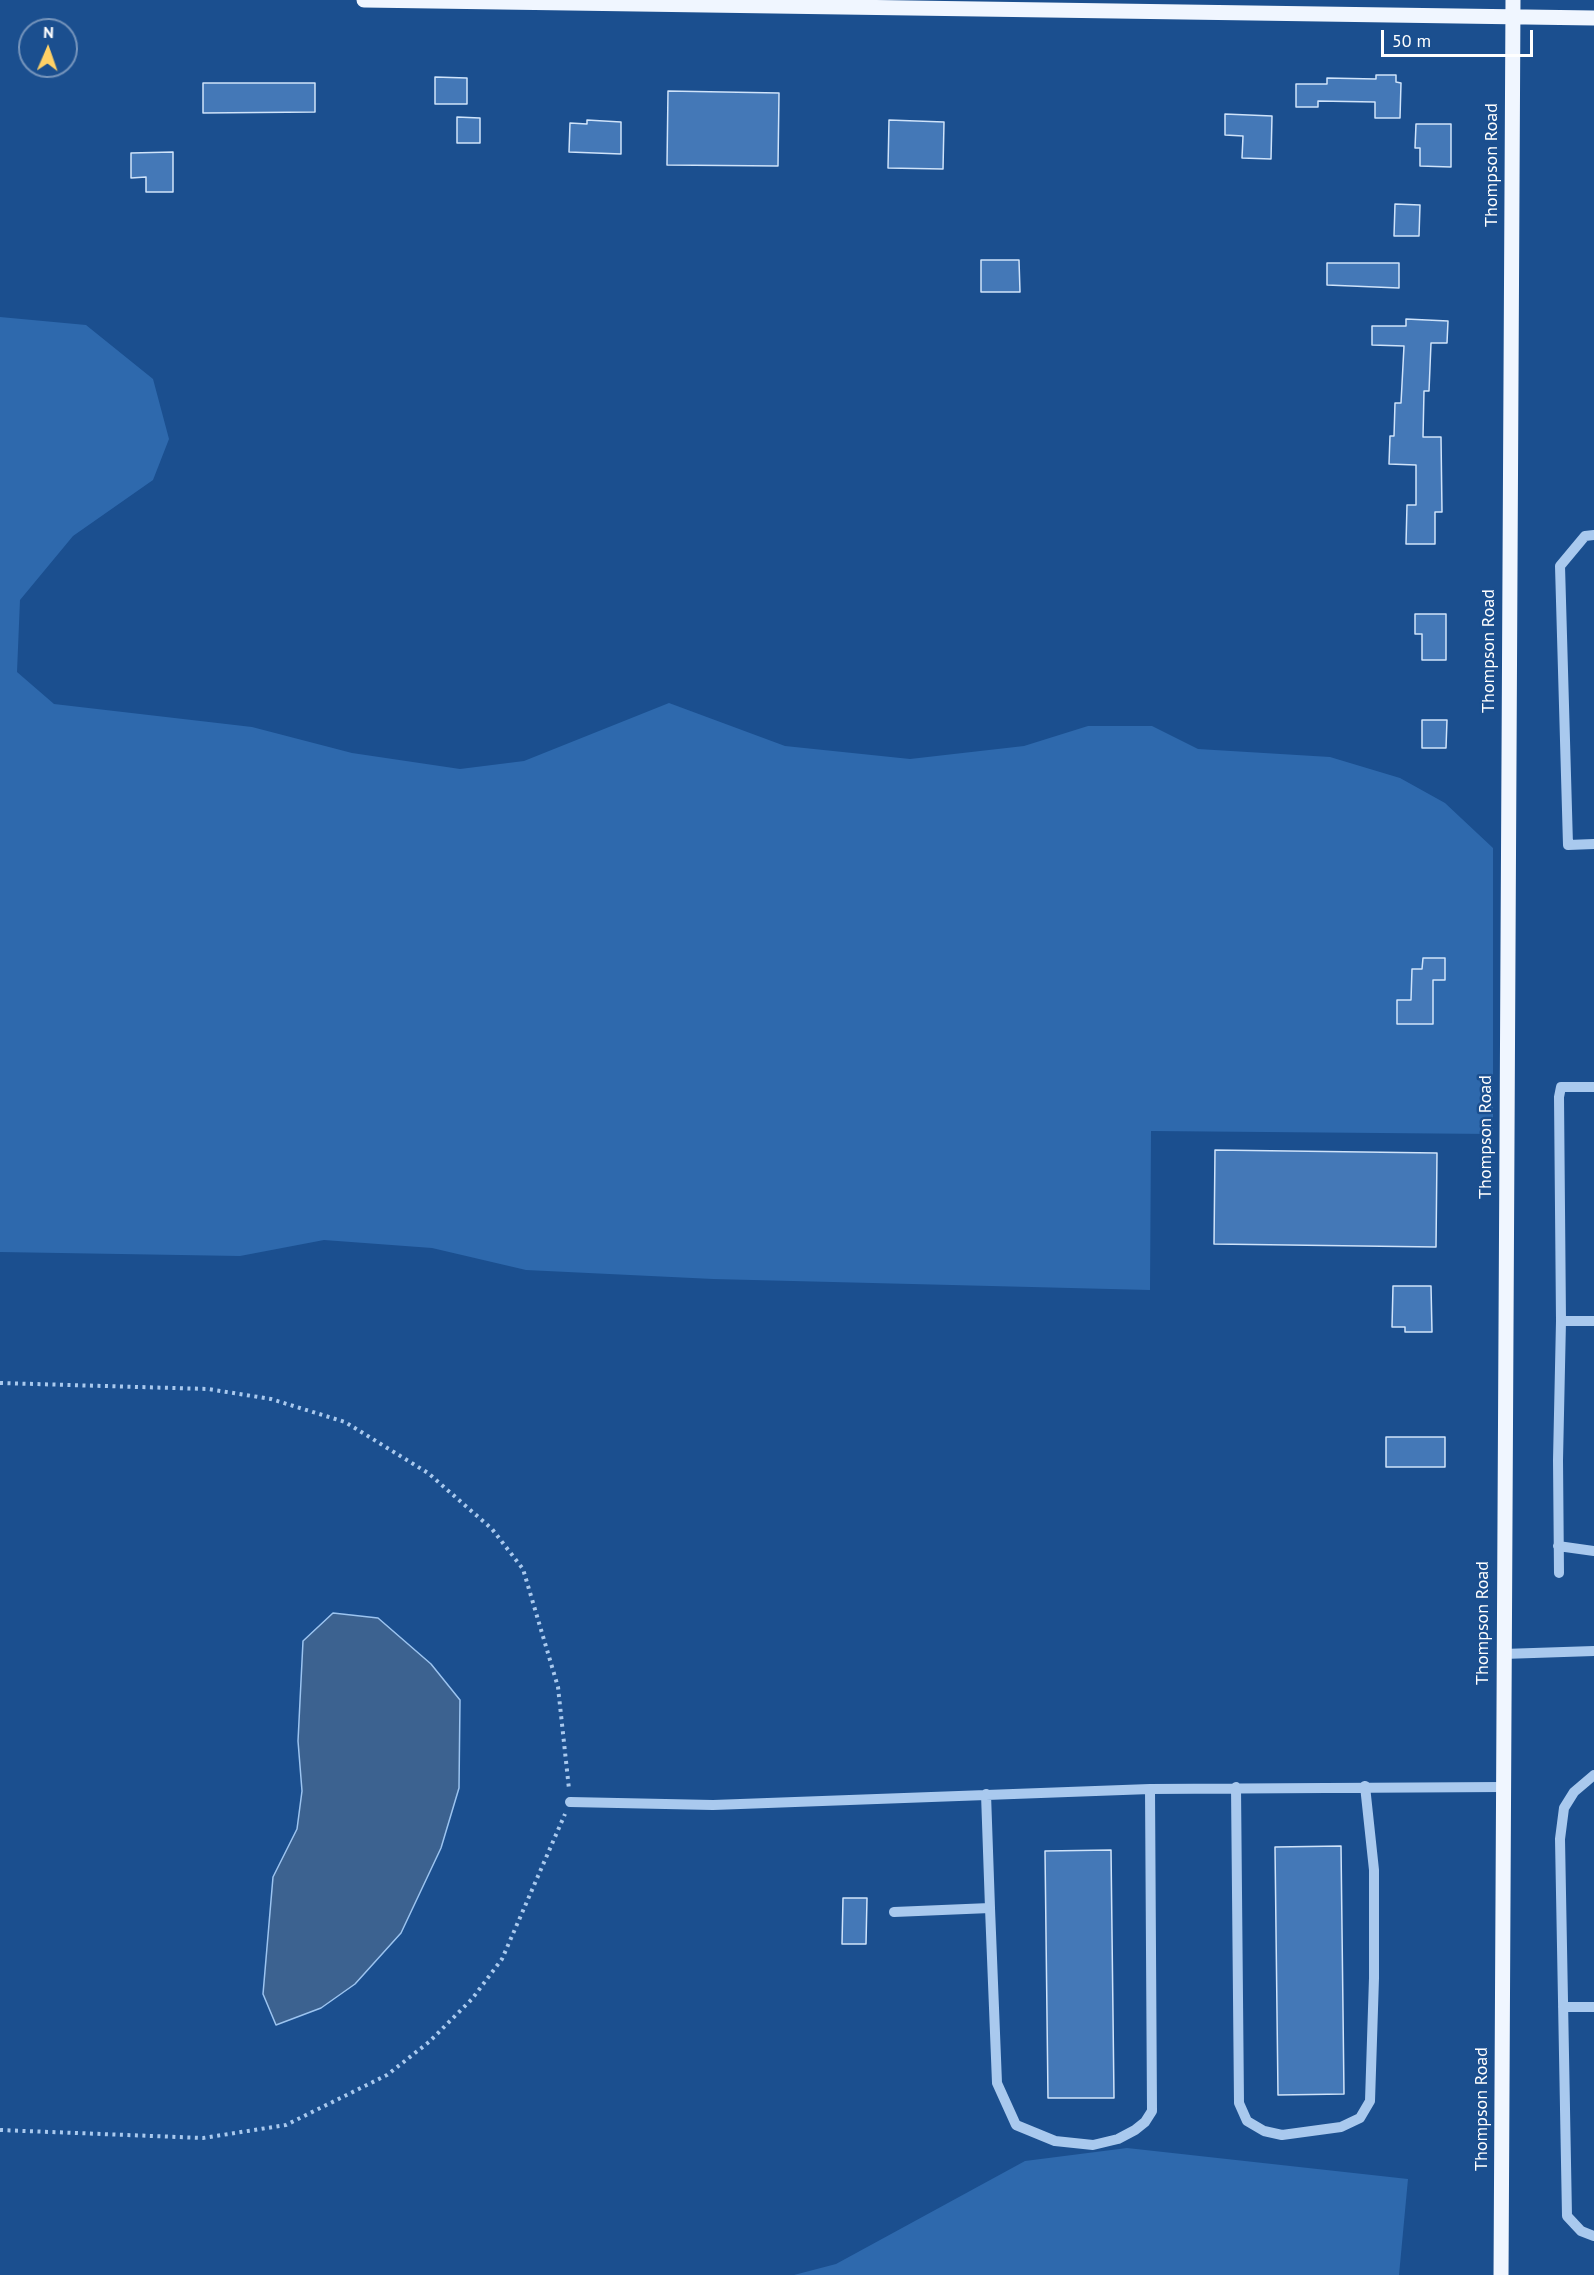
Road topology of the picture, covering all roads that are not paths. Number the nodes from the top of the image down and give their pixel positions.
1 (364, 0) edge
2 (1513, 0) edge
3 (1018, 4) edge
4 (1512, 17) junction
5 (1594, 18) edge
6 (1594, 535) edge
7 (1594, 844) edge
8 (1594, 1087) edge
9 (1561, 1322) junction
10 (1594, 1322) edge
11 (1558, 1546) junction
12 (1594, 1551) edge
13 (1559, 1573) dead end
14 (1594, 1651) edge
15 (1503, 1654) junction
16 (1592, 1778) edge
17 (1365, 1786) junction
18 (1236, 1787) junction
19 (1502, 1787) junction
20 (1150, 1789) junction
21 (986, 1794) junction
22 (570, 1802) road end
23 (990, 1908) junction
24 (894, 1912) dead end
25 (1563, 2007) junction
26 (1594, 2007) edge
27 (1594, 2236) edge
28 (1501, 2275) edge

1 - 3 main road
2 - 4 main road, Thompson Road
3 - 4 main road
4 - 5 main road
4 - 15 main road, Thompson Road
6 - 7 lane
8 - 9 lane
9 - 10 lane
9 - 11 lane
11 - 12 lane
11 - 13 lane
14 - 15 lane
15 - 19 main road, Thompson Road
16 - 25 lane
17 - 18 lane
17 - 18 lane
17 - 19 lane
18 - 20 lane
19 - 28 main road, Thompson Road
20 - 21 lane
20 - 23 lane
21 - 22 lane
21 - 23 lane
23 - 24 lane
25 - 26 lane
25 - 27 lane

